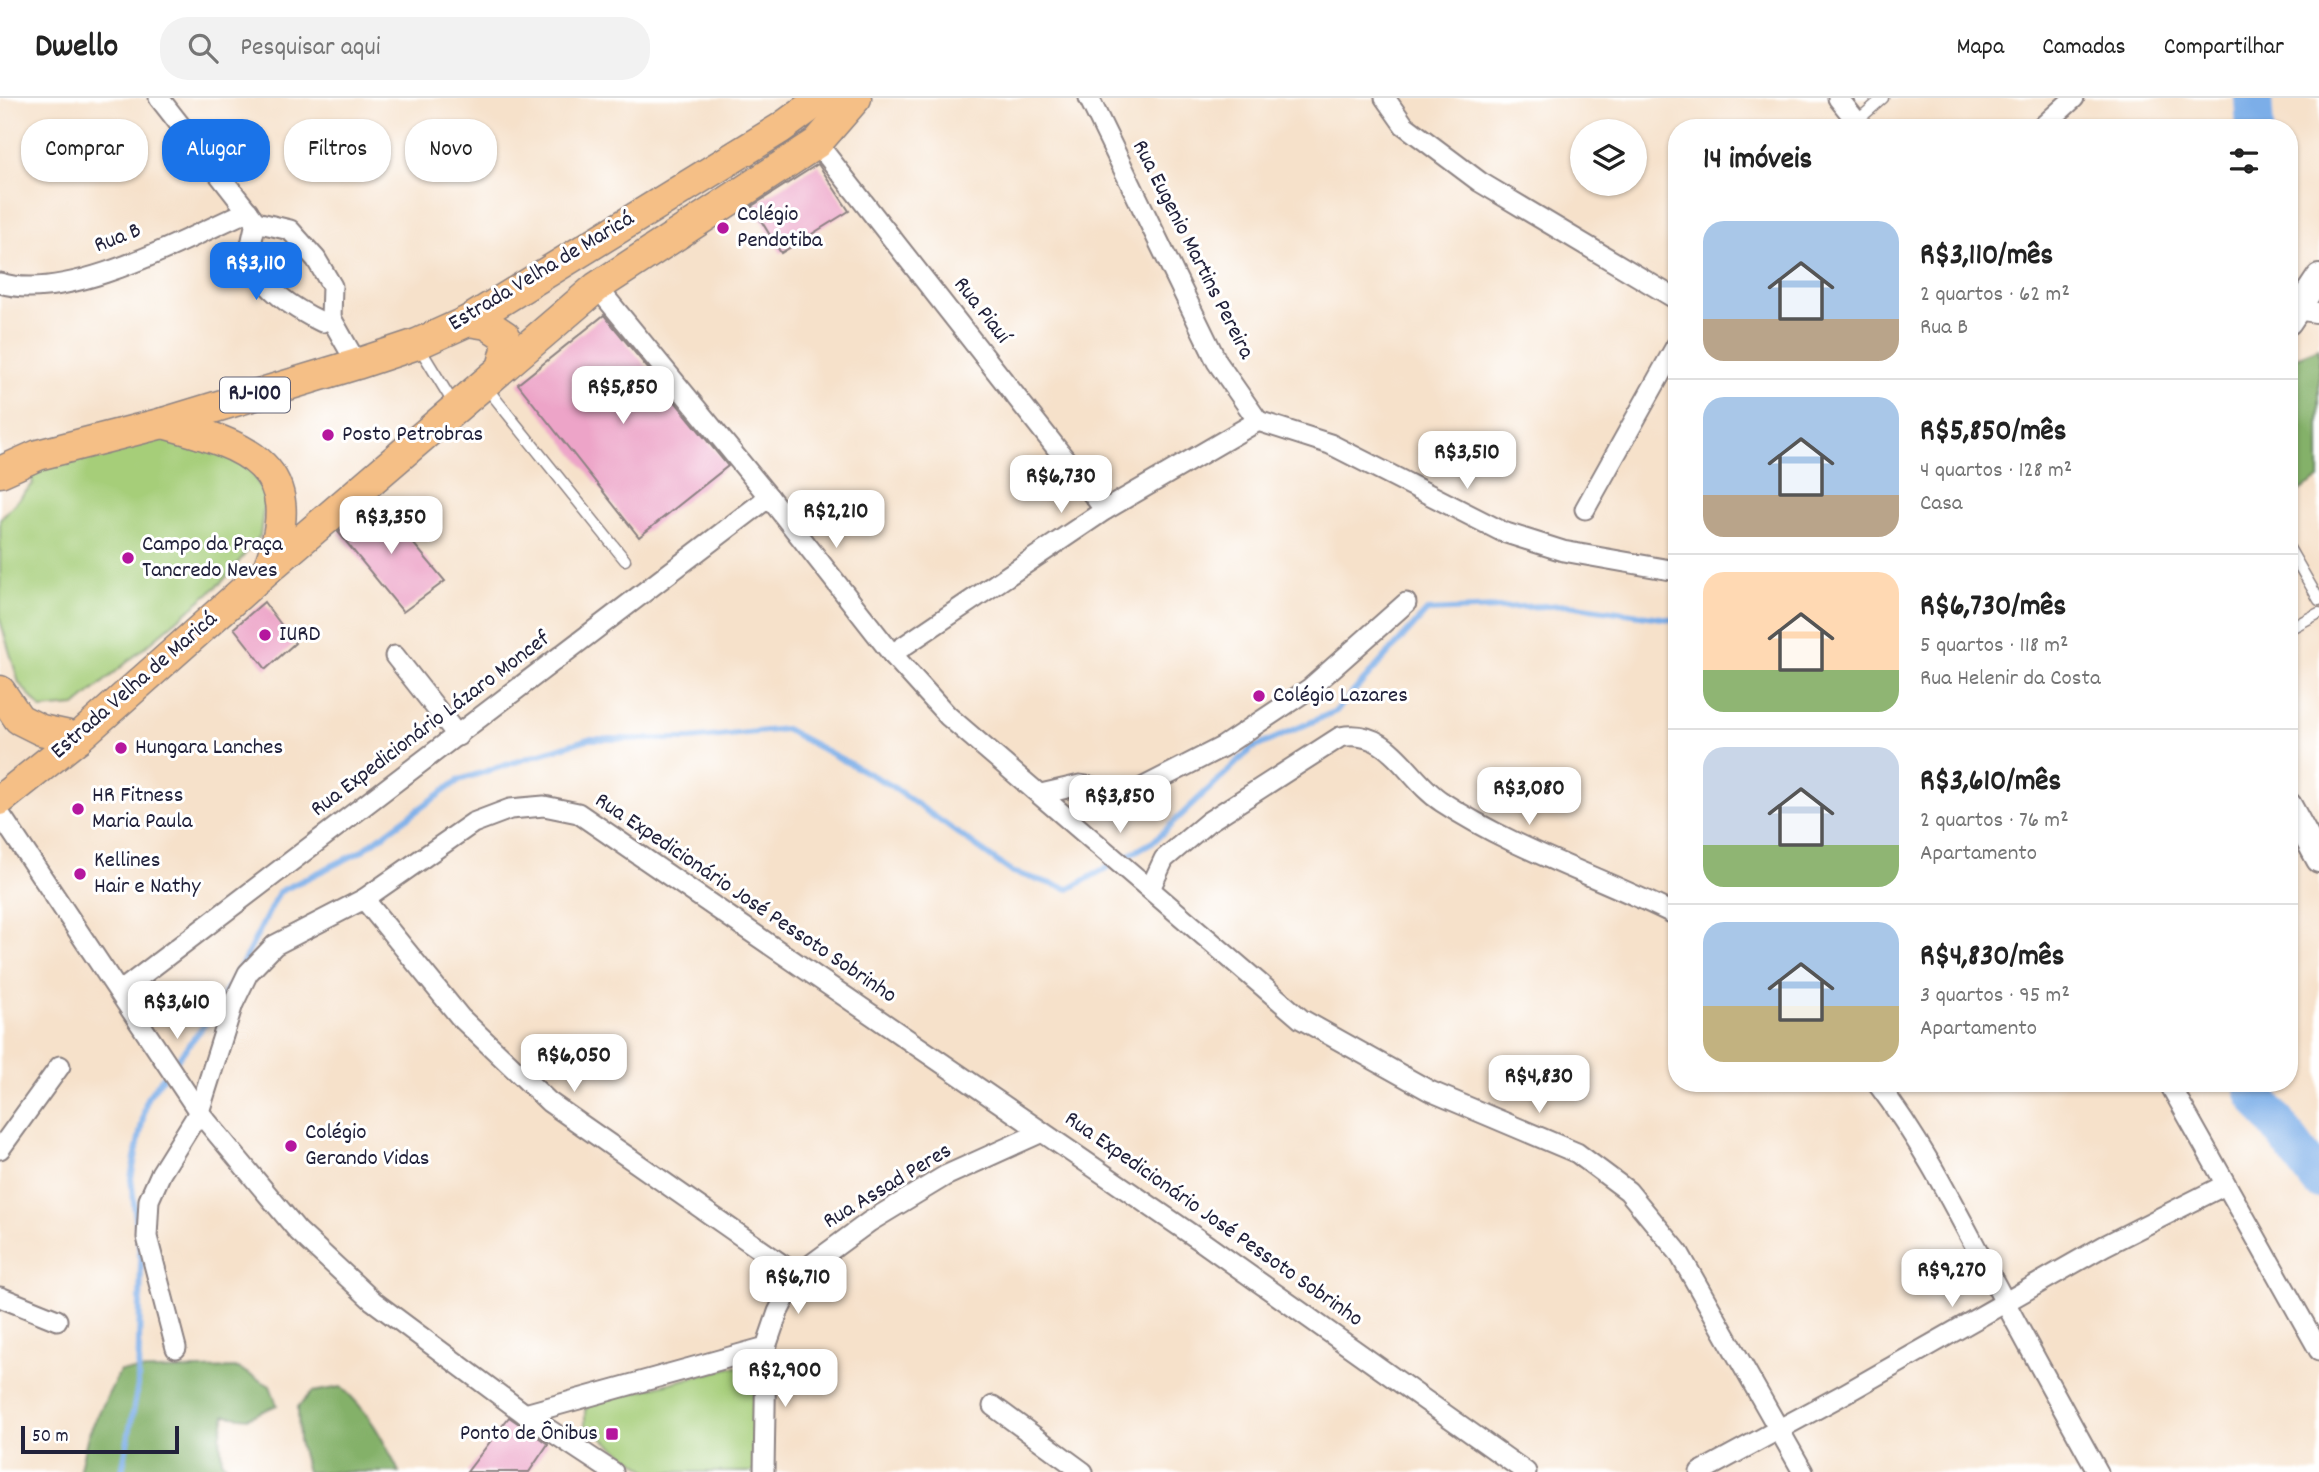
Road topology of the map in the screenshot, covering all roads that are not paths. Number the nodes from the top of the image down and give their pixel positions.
1 (159, 98) edge
2 (822, 98) edge
3 (856, 98) edge
4 (1089, 98) edge
5 (1385, 98) edge
6 (1838, 98) edge
7 (1883, 98) edge
8 (2074, 98) edge
9 (1853, 119) edge
10 (1863, 119) edge
11 (2051, 119) edge
12 (817, 143) junction
13 (252, 216) junction
14 (2319, 278) edge
15 (0, 283) edge
16 (597, 287) junction
17 (1668, 294) edge
18 (2303, 315) edge
19 (331, 318) junction
20 (468, 321) junction
21 (417, 344) junction
22 (1668, 360) edge
23 (357, 363) junction
24 (493, 376) junction
25 (456, 408) junction
26 (1258, 421) junction
27 (163, 423) junction
28 (0, 449) edge
29 (38, 455) junction
30 (0, 472) edge
31 (769, 497) junction
32 (1586, 509) dead end
33 (1105, 510) junction
34 (625, 560) dead end
35 (2298, 564) edge
36 (268, 569) junction
37 (1668, 570) edge
38 (2319, 600) edge
39 (1406, 603) dead end
40 (2319, 613) edge
41 (2298, 624) edge
42 (892, 654) junction
43 (395, 656) dead end
44 (0, 691) edge
45 (458, 736) junction
46 (78, 738) junction
47 (1041, 794) junction
48 (0, 800) edge
49 (0, 814) edge
50 (2298, 822) edge
51 (2319, 860) edge
52 (1147, 886) junction
53 (364, 899) junction
54 (1668, 911) edge
55 (121, 991) junction
56 (60, 1066) dead end
57 (1884, 1092) edge
58 (2174, 1092) edge
59 (199, 1112) junction
60 (1042, 1132) junction
61 (0, 1149) edge
62 (2225, 1185) junction
63 (797, 1275) junction
64 (0, 1297) edge
65 (2004, 1302) junction
66 (57, 1320) dead end
67 (766, 1347) junction
68 (176, 1348) dead end
69 (2319, 1350) edge
70 (993, 1406) dead end
71 (525, 1414) junction
72 (1778, 1428) junction
73 (613, 1472) edge
74 (764, 1472) edge
75 (1083, 1472) edge
76 (1526, 1472) edge
77 (1699, 1472) edge
78 (1803, 1472) edge
79 (2098, 1472) edge

1 - 13 street
2 - 20 main road, Estrada Velha de Maricá / RJ-100
3 - 12 main road, Estrada Velha de Maricá
4 - 26 street, Rua Eugenio Martins Pereira
5 - 17 street
6 - 9 street
7 - 10 lane
8 - 11 street
12 - 16 main road, Estrada Velha de Maricá
12 - 33 street, Rua Piauí
13 - 15 street, Rua B
13 - 19 street
13 - 19 street
14 - 18 street
16 - 24 main road, Estrada Velha de Maricá
16 - 31 street
19 - 23 street
20 - 21 main road, Estrada Velha de Maricá / RJ-100
20 - 24 main road
21 - 23 main road, Estrada Velha de Maricá / RJ-100
21 - 25 lane
22 - 32 street
23 - 27 main road, Estrada Velha de Maricá / RJ-100
24 - 25 main road, Estrada Velha de Maricá
24 - 34 lane
25 - 36 main road, Estrada Velha de Maricá
26 - 33 street
26 - 37 street
27 - 29 main road, Estrada Velha de Maricá / RJ-100
27 - 36 main road
28 - 29 main road
29 - 30 main road, Estrada Velha de Maricá / RJ-100
31 - 42 street
31 - 45 street, Rua Expedicionário Lázaro Moncef
33 - 42 street
35 - 38 lane
36 - 46 main road, Estrada Velha de Maricá
39 - 47 street
40 - 41 lane
42 - 47 street
43 - 45 street
44 - 46 main road
45 - 55 street, Rua Expedicionário Lázaro Moncef
46 - 48 main road, Estrada Velha de Maricá
47 - 52 street
49 - 55 street
50 - 51 street
52 - 54 street
52 - 72 street
53 - 59 street, Rua Expedicionário José Pessoto Sobrinho
53 - 60 street, Rua Expedicionário José Pessoto Sobrinho
53 - 63 street
55 - 59 street
56 - 61 street
57 - 65 street
58 - 62 street
59 - 68 street, Rua Expedicionário José Pessoto Sobrinho
59 - 71 street
60 - 63 street, Rua Assad Peres
60 - 76 street, Rua Expedicionário José Pessoto Sobrinho
62 - 65 street
62 - 69 street
63 - 67 street, Rua Assad Peres
64 - 66 street
65 - 72 street
65 - 79 street
67 - 71 street
67 - 74 street, Rua Assad Peres
70 - 75 street
71 - 73 street
72 - 77 street
72 - 78 street

